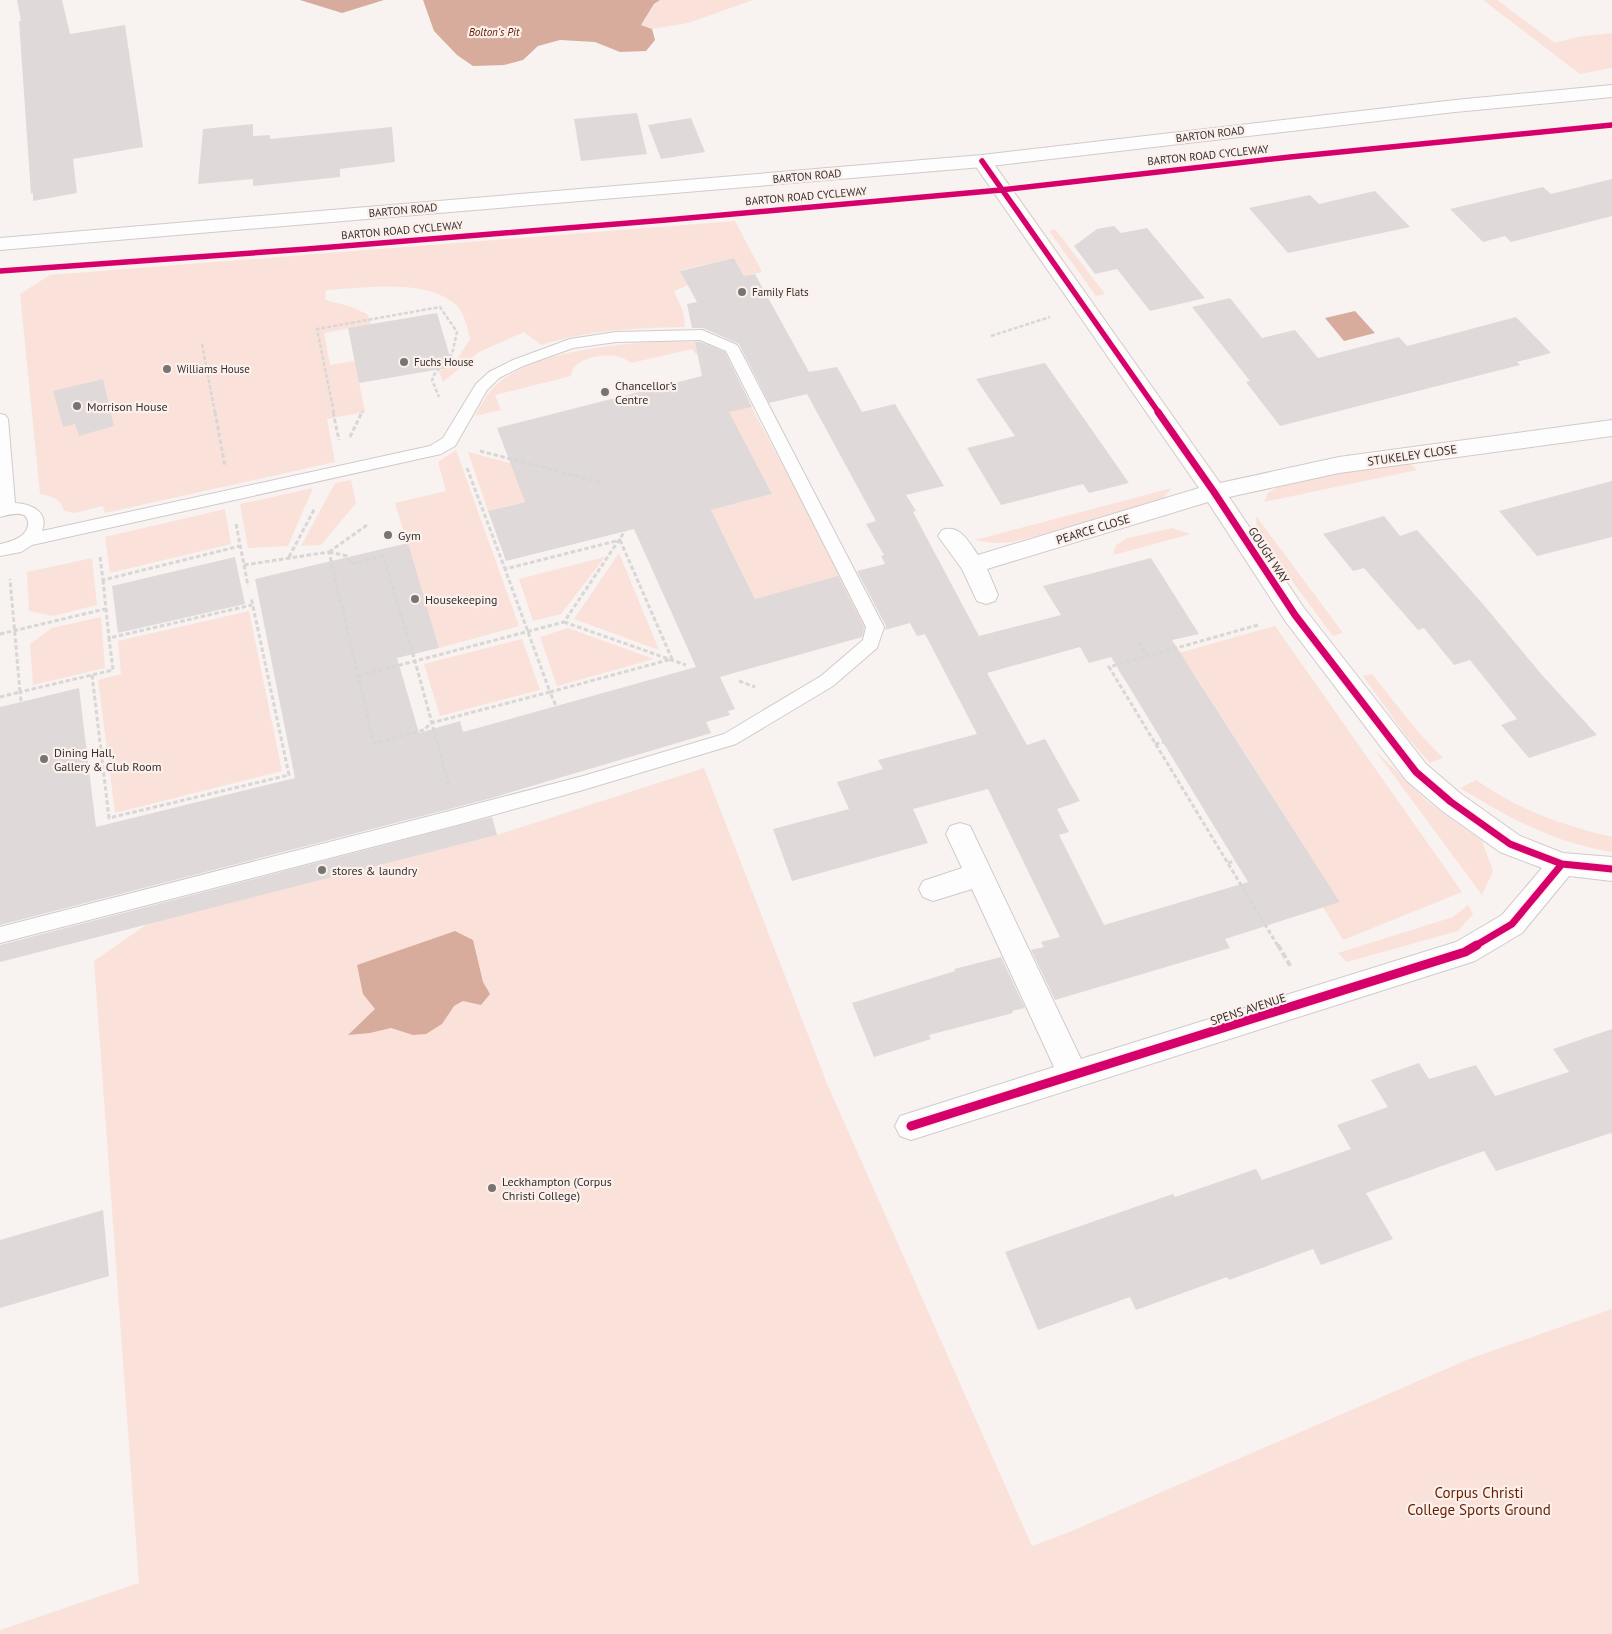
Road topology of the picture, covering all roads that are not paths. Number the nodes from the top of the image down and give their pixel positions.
1 (1612, 90) edge
2 (982, 161) junction
3 (0, 244) edge
4 (0, 419) edge
5 (1612, 428) edge
6 (455, 431) joint
7 (1214, 492) junction
8 (4, 510) edge
9 (950, 536) dead end
10 (27, 540) junction
11 (0, 550) edge
12 (973, 566) junction
13 (986, 595) dead end
14 (960, 834) dead end
15 (1562, 864) junction
16 (1612, 869) edge
17 (979, 875) junction
18 (933, 889) dead end
19 (0, 935) edge
20 (1074, 1076) junction
21 (911, 1126) dead end

1 - 2 street, BARTON ROAD
2 - 3 street, BARTON ROAD
2 - 7 street, GOUGH WAY
4 - 8 lane
5 - 7 street, STUKELEY CLOSE
6 - 10 lane
6 - 19 lane
7 - 12 street, PEARCE CLOSE
7 - 15 street, GOUGH WAY
8 - 10 lane
9 - 12 street
10 - 11 lane
12 - 13 street
14 - 17 street
15 - 16 street, GOUGH WAY
15 - 20 street, SPENS AVENUE
17 - 18 street
17 - 20 street
20 - 21 street, SPENS AVENUE

